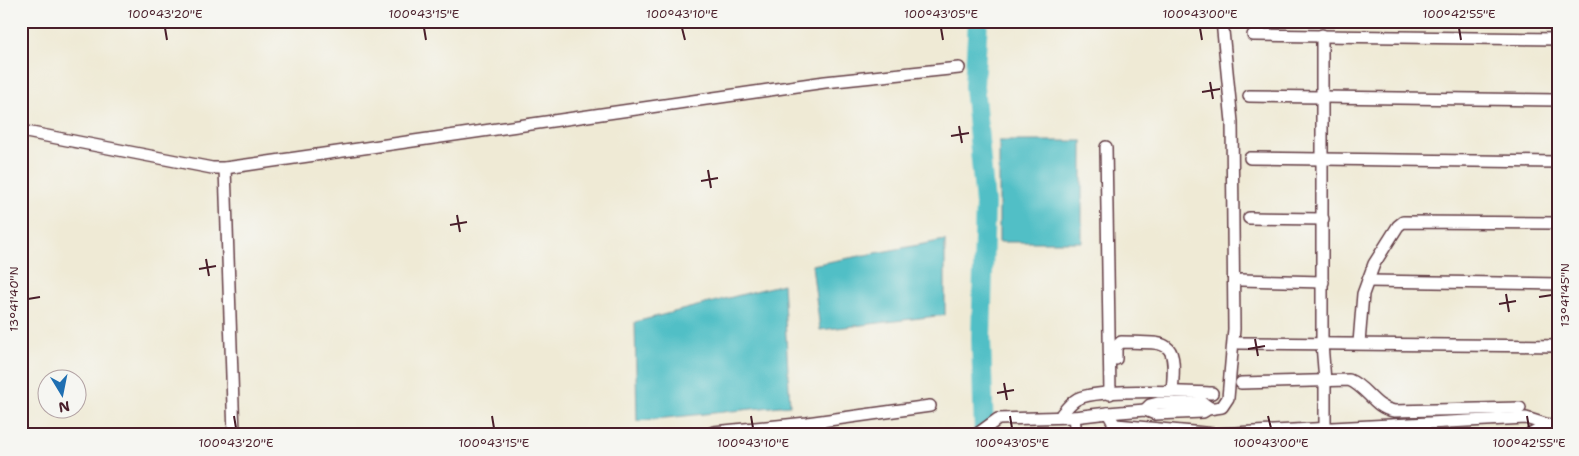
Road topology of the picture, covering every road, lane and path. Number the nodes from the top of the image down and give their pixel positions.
1 (1222, 21) edge
2 (1253, 35) dead end
3 (1322, 35) junction
4 (1558, 39) edge
5 (959, 68) dead end
6 (1249, 96) dead end
7 (1323, 97) junction
8 (1558, 100) edge
9 (21, 131) edge
10 (1106, 147) dead end
11 (1250, 158) dead end
12 (1323, 159) junction
13 (1558, 162) edge
14 (225, 168) junction
15 (1248, 218) dead end
16 (1323, 219) junction
17 (1558, 223) edge
18 (1241, 280) dead end
19 (1368, 281) junction
20 (1322, 282) junction
21 (1558, 284) edge
22 (1239, 342) dead end
23 (1359, 343) junction
24 (1322, 344) junction
25 (1558, 346) edge
26 (1325, 381) junction
27 (1241, 384) dead end
28 (1172, 392) junction
29 (1212, 393) dead end
30 (1113, 394) junction
31 (1158, 398) junction
32 (930, 406) dead end
33 (1210, 408) junction
34 (1520, 408) dead end
35 (1145, 410) junction
36 (1108, 413) junction
37 (1061, 415) junction
38 (1074, 417) junction
39 (1430, 423) junction
40 (1553, 424) edge
41 (1118, 430) edge
42 (1325, 432) edge
43 (1192, 434) edge
44 (1215, 434) edge
45 (234, 435) edge
46 (707, 435) edge
47 (976, 435) edge
48 (1076, 435) edge
49 (1431, 435) edge
50 (1529, 435) edge

1 - 33 street
2 - 3 street
3 - 4 street
3 - 7 street
5 - 14 street
6 - 7 street
7 - 8 street
7 - 12 street
9 - 14 street
10 - 30 street
11 - 12 street
12 - 13 street
12 - 16 street
14 - 45 street
15 - 16 street
16 - 20 street
17 - 19 street
18 - 20 street
19 - 21 street
19 - 23 street
20 - 24 street
22 - 24 street
23 - 24 street
23 - 25 street
24 - 26 street
26 - 27 street
26 - 34 street
26 - 42 street
28 - 29 street
28 - 30 street
28 - 31 street
30 - 31 street
30 - 37 street
31 - 33 street
31 - 35 street
32 - 46 street
33 - 35 street
35 - 36 street
36 - 38 street
36 - 41 street
37 - 38 street
37 - 47 street
38 - 48 street
39 - 40 street
39 - 42 street
39 - 49 street
40 - 50 street
41 - 43 street
42 - 44 street
43 - 44 street

